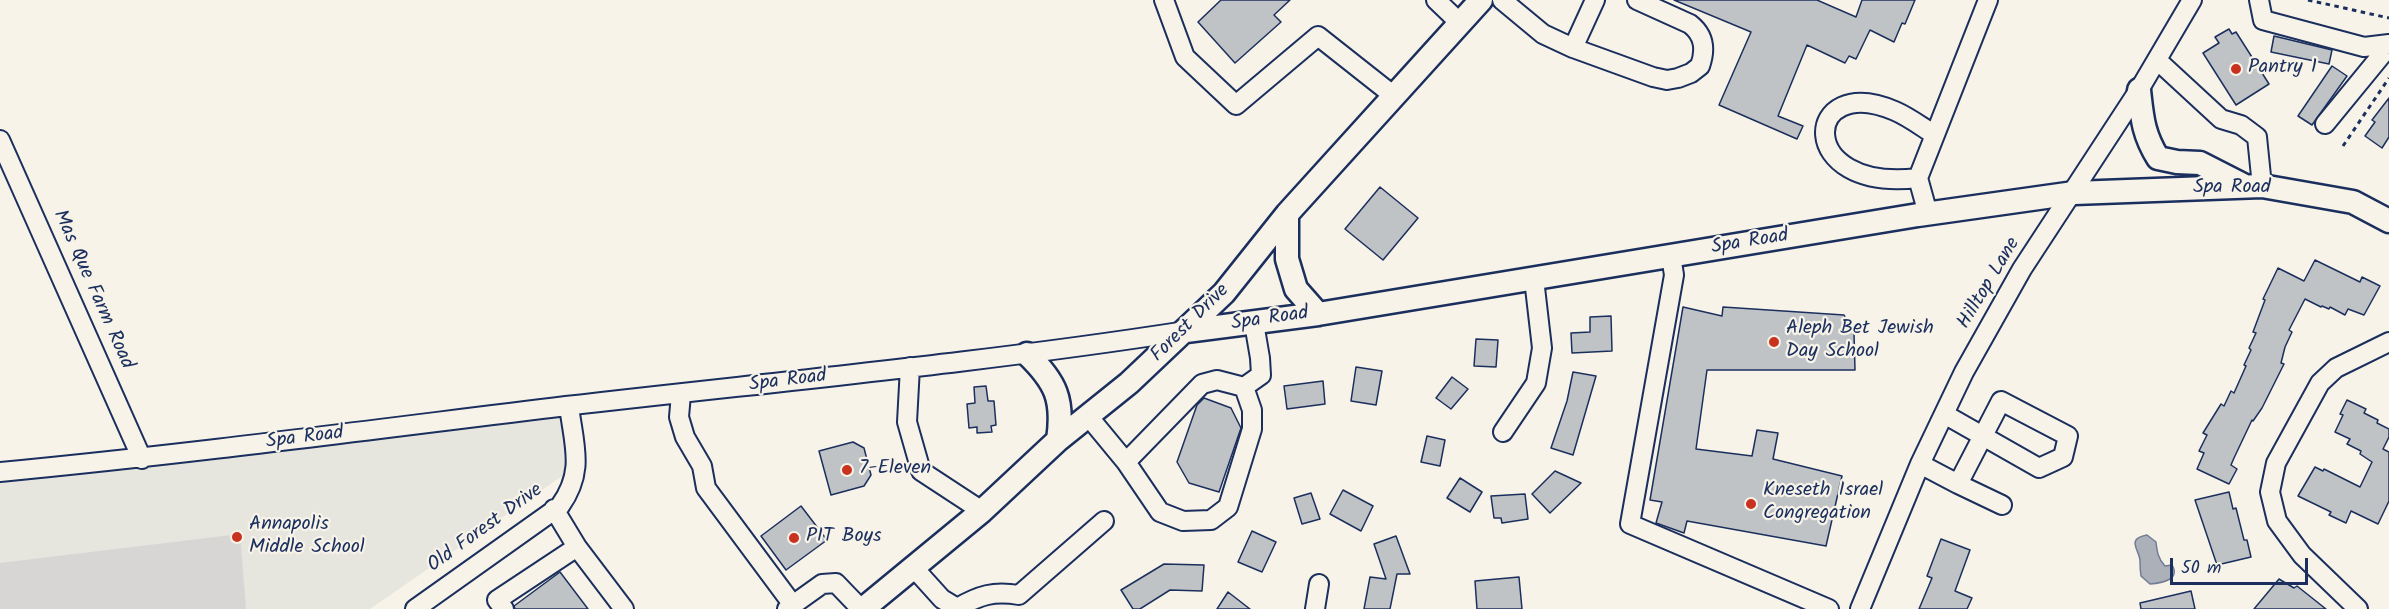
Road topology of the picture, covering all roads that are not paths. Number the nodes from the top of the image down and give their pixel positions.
1 (1164, 0) edge
2 (1436, 0) edge
3 (1480, 0) edge
4 (1502, 0) edge
5 (1595, 0) edge
6 (1637, 0) edge
7 (1988, 0) edge
8 (2192, 0) edge
9 (2259, 0) edge
10 (1460, 23) junction
11 (2389, 45) edge
12 (1573, 48) junction
13 (2157, 60) junction
14 (2139, 90) junction
15 (1394, 96) junction
16 (2325, 124) dead end
17 (1935, 135) junction
18 (0, 140) edge
19 (1918, 178) junction
20 (2254, 187) junction
21 (2074, 193) junction
22 (1287, 214) junction
23 (1928, 214) junction
24 (2389, 221) edge
25 (1671, 256) junction
26 (1534, 279) junction
27 (1318, 314) junction
28 (1254, 323) junction
29 (1186, 331) junction
30 (2389, 342) edge
31 (1027, 354) junction
32 (910, 367) junction
33 (1244, 387) junction
34 (681, 394) junction
35 (569, 406) junction
36 (1944, 414) junction
37 (1088, 416) junction
38 (1503, 432) dead end
39 (1983, 435) junction
40 (1058, 440) junction
41 (142, 459) junction
42 (1126, 462) junction
43 (1920, 464) junction
44 (0, 472) edge
45 (1958, 484) junction
46 (2002, 505) dead end
47 (554, 509) junction
48 (981, 511) junction
49 (1104, 521) dead end
50 (577, 547) junction
51 (914, 568) junction
52 (1319, 584) dead end
53 (790, 607) edge
54 (415, 609) edge
55 (504, 609) edge
56 (624, 609) edge
57 (862, 609) edge
58 (1315, 609) edge
59 (1829, 609) edge
60 (1860, 609) edge
61 (2358, 609) edge

1 - 15 street
2 - 10 street
3 - 10 main road, Forest Drive
4 - 12 street
5 - 12 street
6 - 12 street
7 - 17 street
8 - 13 street, Hilltop Lane
9 - 11 street
10 - 15 main road, Forest Drive
11 - 16 street
13 - 14 street, Hilltop Lane
13 - 20 street
14 - 20 main road
14 - 21 street, Hilltop Lane
15 - 22 main road, Forest Drive
17 - 19 street
17 - 19 street
18 - 41 street, Mas Que Farm Road
19 - 23 street
20 - 21 main road, Spa Road
20 - 24 main road, Spa Road
21 - 23 main road, Spa Road
21 - 36 street, Hilltop Lane
22 - 27 main road
22 - 29 main road, Forest Drive
23 - 25 main road, Spa Road
25 - 26 main road, Spa Road
25 - 59 street
26 - 27 main road, Spa Road
26 - 38 street
27 - 28 main road, Spa Road
28 - 29 main road, Spa Road
28 - 33 street
29 - 31 street, Spa Road
29 - 37 main road, Forest Drive
30 - 61 street
31 - 32 street, Spa Road
31 - 40 main road
32 - 34 street, Spa Road
32 - 48 street
33 - 42 street
33 - 42 street
34 - 35 street, Spa Road
34 - 53 street
35 - 41 street, Spa Road
35 - 47 street, Old Forest Drive
36 - 39 street
36 - 43 street, Hilltop Lane
37 - 40 main road, Forest Drive
37 - 42 street
39 - 39 street
39 - 45 street
40 - 48 main road, Forest Drive
41 - 44 street, Spa Road
43 - 45 street
43 - 60 street, Hilltop Lane
45 - 46 street
47 - 50 street
47 - 54 street, Old Forest Drive
48 - 51 main road, Forest Drive
49 - 51 street
50 - 55 street
50 - 56 street
51 - 57 main road, Forest Drive
52 - 58 street
53 - 57 street

